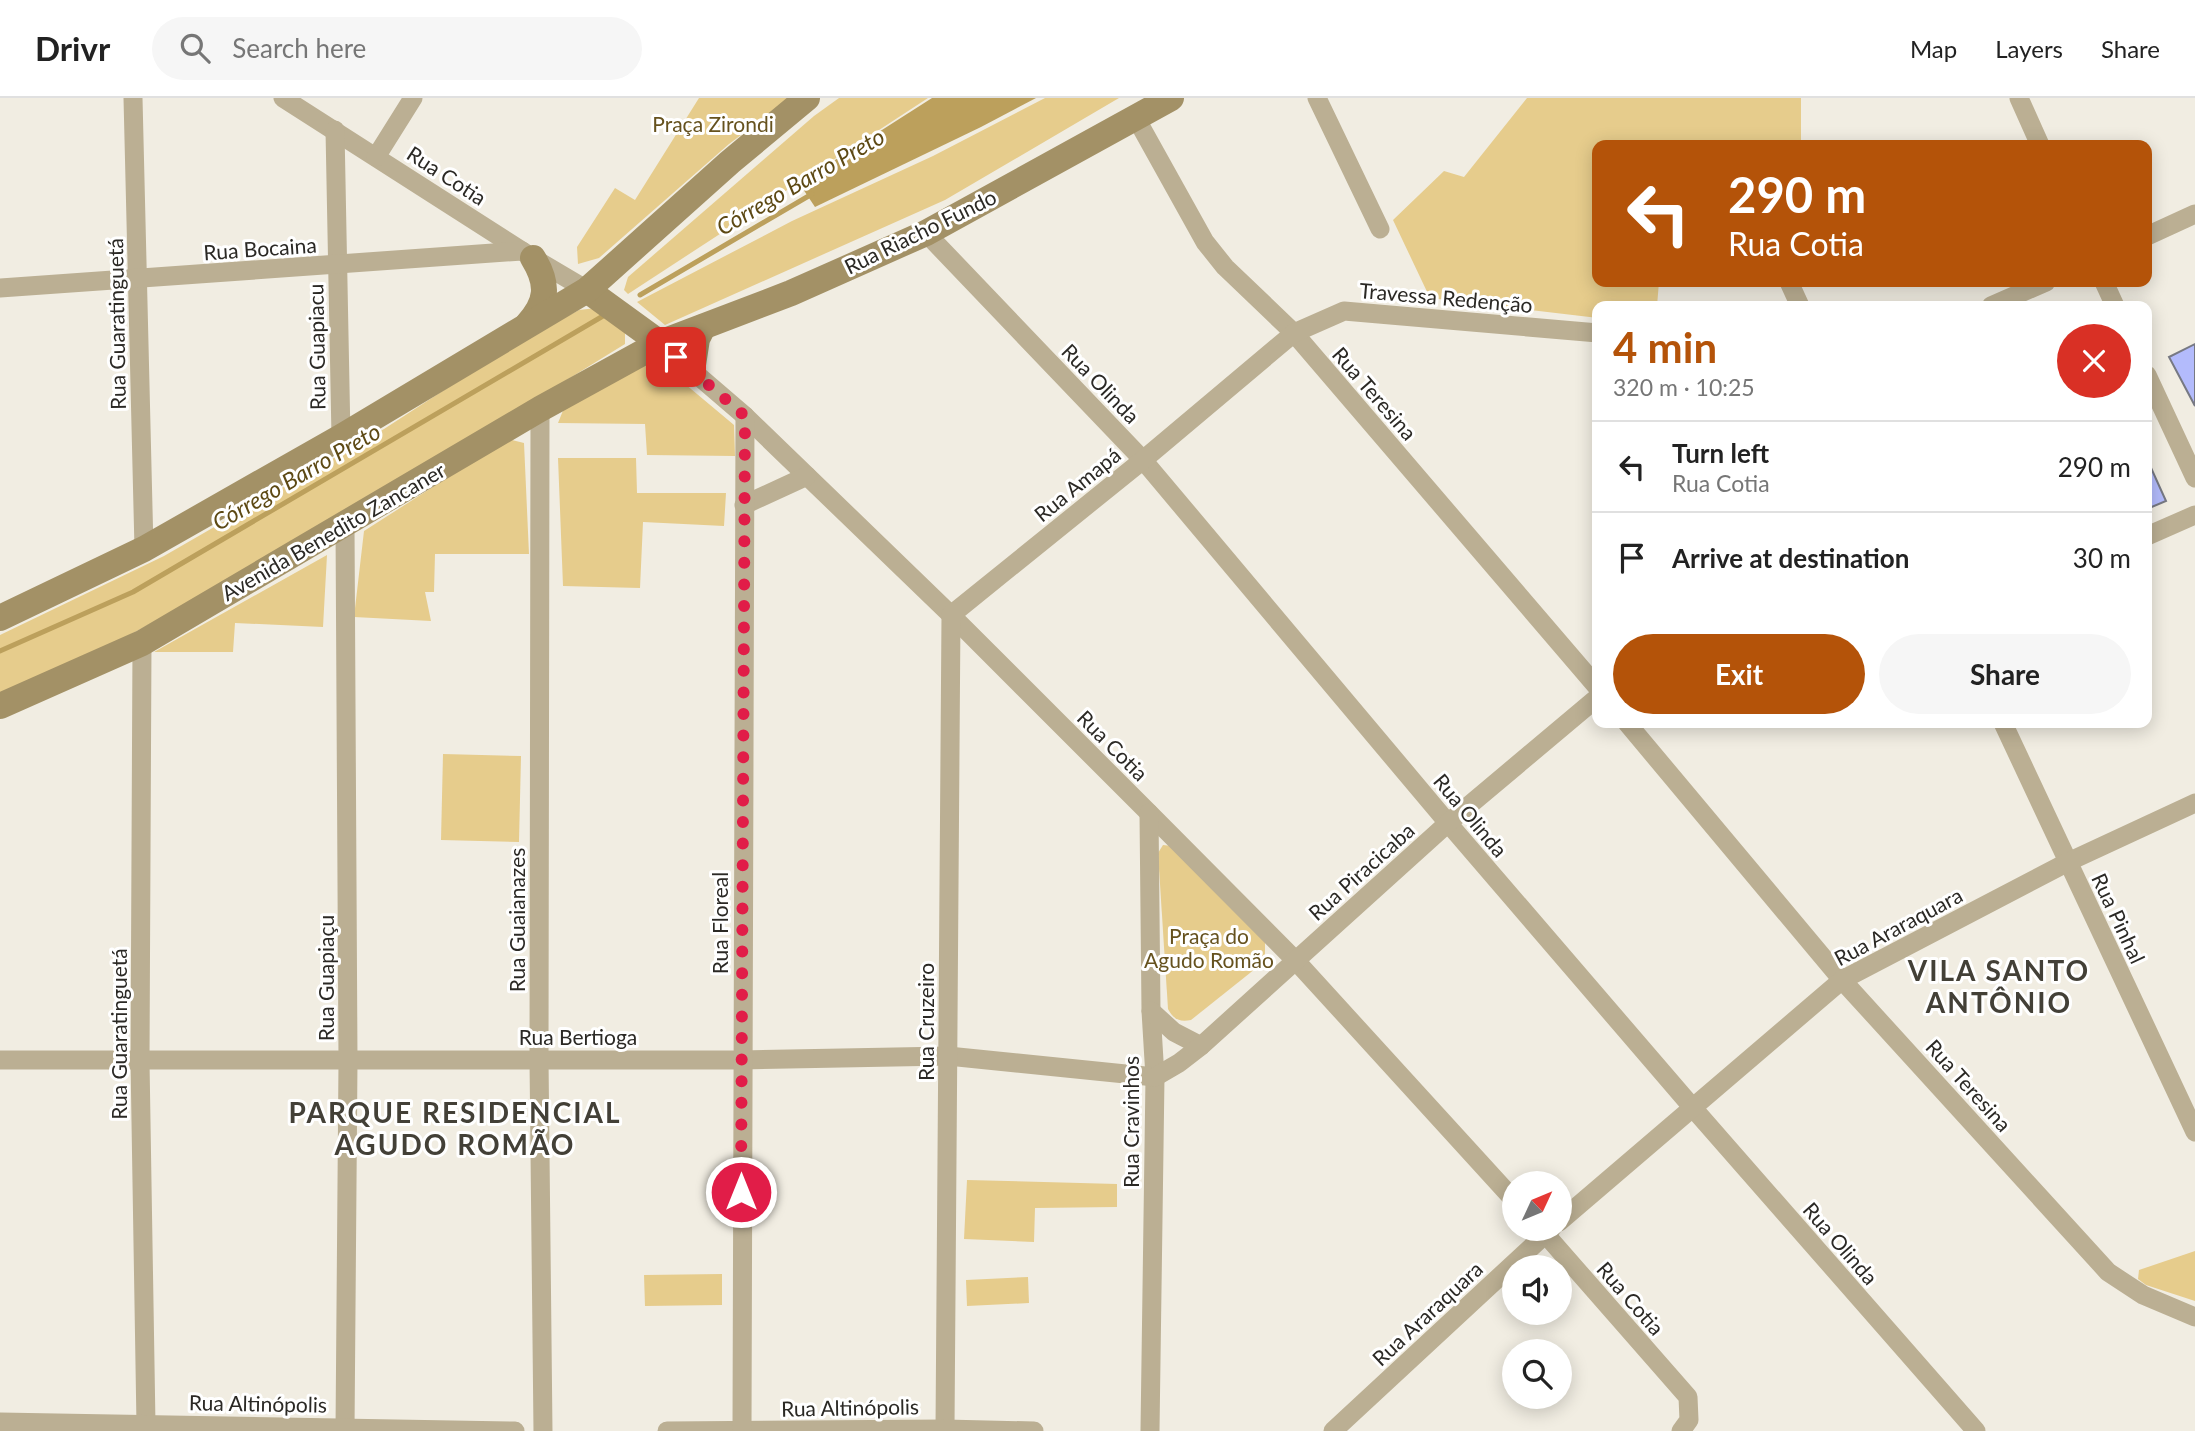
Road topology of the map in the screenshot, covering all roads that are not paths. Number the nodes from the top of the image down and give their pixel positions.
1 (133, 98) edge
2 (283, 98) edge
3 (413, 98) edge
4 (807, 98) edge
5 (1171, 98) edge
6 (1317, 98) edge
7 (2019, 98) edge
8 (1136, 118) junction
9 (335, 131) junction
10 (2038, 140) edge
11 (376, 157) junction
12 (2195, 214) edge
13 (1380, 229) dead end
14 (926, 233) junction
15 (2152, 234) edge
16 (528, 254) junction
17 (338, 266) junction
18 (139, 279) junction
19 (2035, 287) edge
20 (0, 288) edge
21 (587, 290) junction
22 (2002, 301) edge
23 (527, 325) junction
24 (703, 327) junction
25 (1592, 332) edge
26 (1294, 333) junction
27 (660, 343) junction
28 (692, 370) junction
29 (2152, 386) edge
30 (540, 409) junction
31 (745, 416) junction
32 (341, 437) junction
33 (1143, 460) junction
34 (807, 476) junction
35 (2195, 478) edge
36 (744, 505) junction
37 (2195, 515) edge
38 (345, 525) junction
39 (2152, 534) edge
40 (144, 549) junction
41 (951, 615) junction
42 (0, 618) edge
43 (142, 643) junction
44 (1592, 681) edge
45 (1592, 702) edge
46 (0, 706) edge
47 (1631, 728) edge
48 (2005, 728) edge
49 (2195, 803) edge
50 (1149, 813) junction
51 (1448, 823) junction
52 (2068, 862) junction
53 (1296, 961) junction
54 (1842, 980) junction
55 (1151, 1011) junction
56 (1201, 1046) junction
57 (948, 1056) junction
58 (539, 1059) junction
59 (0, 1060) edge
60 (741, 1060) junction
61 (140, 1061) junction
62 (348, 1061) junction
63 (1154, 1077) junction
64 (1693, 1108) junction
65 (2190, 1110) edge
66 (2195, 1132) edge
67 (1502, 1187) edge
68 (1572, 1209) edge
69 (1535, 1241) edge
70 (1560, 1241) edge
71 (2195, 1317) edge
72 (0, 1422) edge
73 (146, 1425) junction
74 (345, 1429) edge
75 (945, 1429) junction
76 (515, 1431) edge
77 (543, 1431) edge
78 (667, 1431) edge
79 (742, 1431) edge
80 (1034, 1431) edge
81 (1150, 1431) edge
82 (1333, 1431) edge
83 (1681, 1431) edge
84 (1976, 1431) edge

1 - 18 street, Rua Guaratinguetá
2 - 9 street, Rua Cotia
3 - 11 street
4 - 21 main road
5 - 8 main road, Rua Riacho Fundo
6 - 13 street
7 - 10 street
8 - 14 main road, Rua Riacho Fundo
8 - 26 street, Rua Teresina
9 - 11 street, Rua Cotia
9 - 17 street, Rua Guapiacu
11 - 16 street, Rua Cotia
12 - 15 street
14 - 24 main road, Rua Riacho Fundo
14 - 33 street, Rua Olinda
16 - 17 street, Rua Bocaina
16 - 21 street, Rua Cotia
16 - 23 main road
17 - 18 street, Rua Bocaina
17 - 32 street, Rua Guapiacu
18 - 20 street, Rua Bocaina
18 - 40 street, Rua Guaratinguetá
19 - 22 street
21 - 23 main road
21 - 27 main road
23 - 32 main road
24 - 27 main road, Rua Riacho Fundo
24 - 28 main road
25 - 26 street, Travessa Redenção
26 - 33 street, Rua Amapá
26 - 44 street, Rua Teresina
27 - 28 street, Rua Cotia
27 - 30 main road, Avenida Benedito Zancaner
28 - 31 street, Rua Cotia
29 - 35 street
30 - 38 main road, Avenida Benedito Zancaner
30 - 58 street, Rua Guaianazes
31 - 34 street, Rua Cotia
31 - 36 street, Rua Floreal
32 - 40 main road
33 - 41 street, Rua Amapá
33 - 51 street, Rua Olinda
34 - 36 street
34 - 41 street, Rua Cotia
36 - 60 street, Rua Floreal
37 - 39 street
38 - 43 main road, Avenida Benedito Zancaner
38 - 62 street, Rua Guapiaçu
40 - 42 main road
41 - 50 street, Rua Cotia
41 - 57 street, Rua Cruzeiro
43 - 46 main road, Avenida Benedito Zancaner
43 - 61 street, Rua Guaratinguetá
45 - 51 street, Rua Piracicaba
47 - 54 street, Rua Teresina
48 - 52 street, Rua Pinhal
49 - 52 street, Rua Araraquara
50 - 53 street, Rua Cotia
50 - 55 street, Rua Cravinhos
51 - 53 street, Rua Piracicaba
51 - 64 street, Rua Olinda
52 - 54 street, Rua Araraquara
52 - 65 street, Rua Pinhal
53 - 56 street, Rua Piracicaba
53 - 67 street, Rua Cotia
54 - 64 street, Rua Araraquara
54 - 71 street, Rua Teresina
55 - 56 street
55 - 63 street, Rua Cravinhos
56 - 63 street, Rua Piracicaba
57 - 60 street, Rua Bertioga
57 - 63 street, Rua Bertioga
57 - 75 street, Rua Cruzeiro
58 - 60 street, Rua Bertioga
58 - 62 street, Rua Bertioga
58 - 77 street, Rua Guaianazes
59 - 61 street, Rua Bertioga
60 - 79 street, Rua Floreal
61 - 62 street, Rua Bertioga
61 - 73 street, Rua Guaratinguetá
62 - 74 street, Rua Guapiaçu
63 - 81 street, Rua Cravinhos
64 - 68 street, Rua Araraquara
64 - 84 street, Rua Olinda
65 - 66 street, Rua Pinhal
69 - 82 street, Rua Araraquara
70 - 83 street, Rua Cotia
72 - 73 street, Rua Altinópolis
73 - 74 street, Rua Altinópolis
74 - 76 street, Rua Altinópolis
75 - 79 street, Rua Altinópolis
75 - 80 street, Rua Altinópolis
78 - 79 street, Rua Altinópolis

